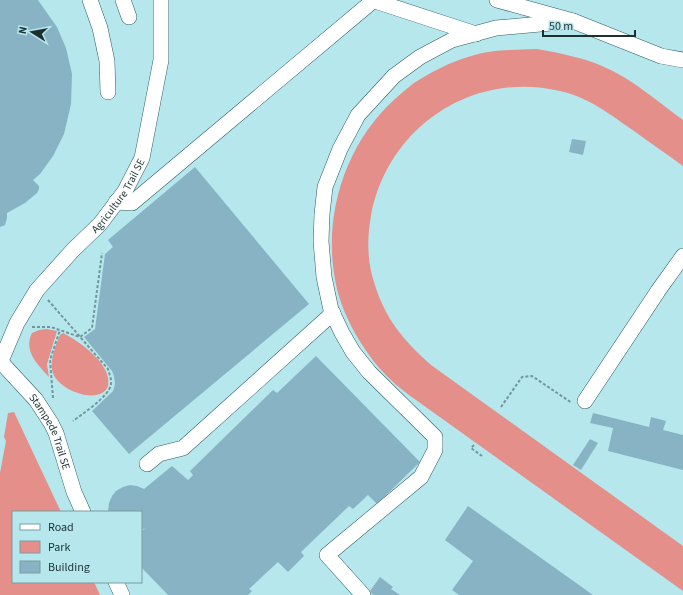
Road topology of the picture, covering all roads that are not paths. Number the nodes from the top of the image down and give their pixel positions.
1 (90, 0) edge
2 (123, 0) edge
3 (161, 0) edge
4 (373, 0) edge
5 (497, 0) edge
6 (129, 17) dead end
7 (573, 21) junction
8 (476, 34) junction
9 (683, 60) edge
10 (108, 92) dead end
11 (116, 202) junction
12 (683, 256) edge
13 (333, 313) junction
14 (0, 362) edge
15 (585, 401) road end
16 (147, 464) dead end
17 (83, 511) edge
18 (116, 583) edge
19 (122, 595) edge
20 (363, 595) edge

1 - 10 street
2 - 6 street
3 - 11 street, Agriculture Trail SE
4 - 8 street
4 - 11 street
5 - 7 street
7 - 8 street
7 - 9 street
8 - 13 street
11 - 14 street, Agriculture Trail SE
12 - 15 street
13 - 16 street
13 - 20 street
14 - 17 street, Stampede Trail SE
18 - 19 street

